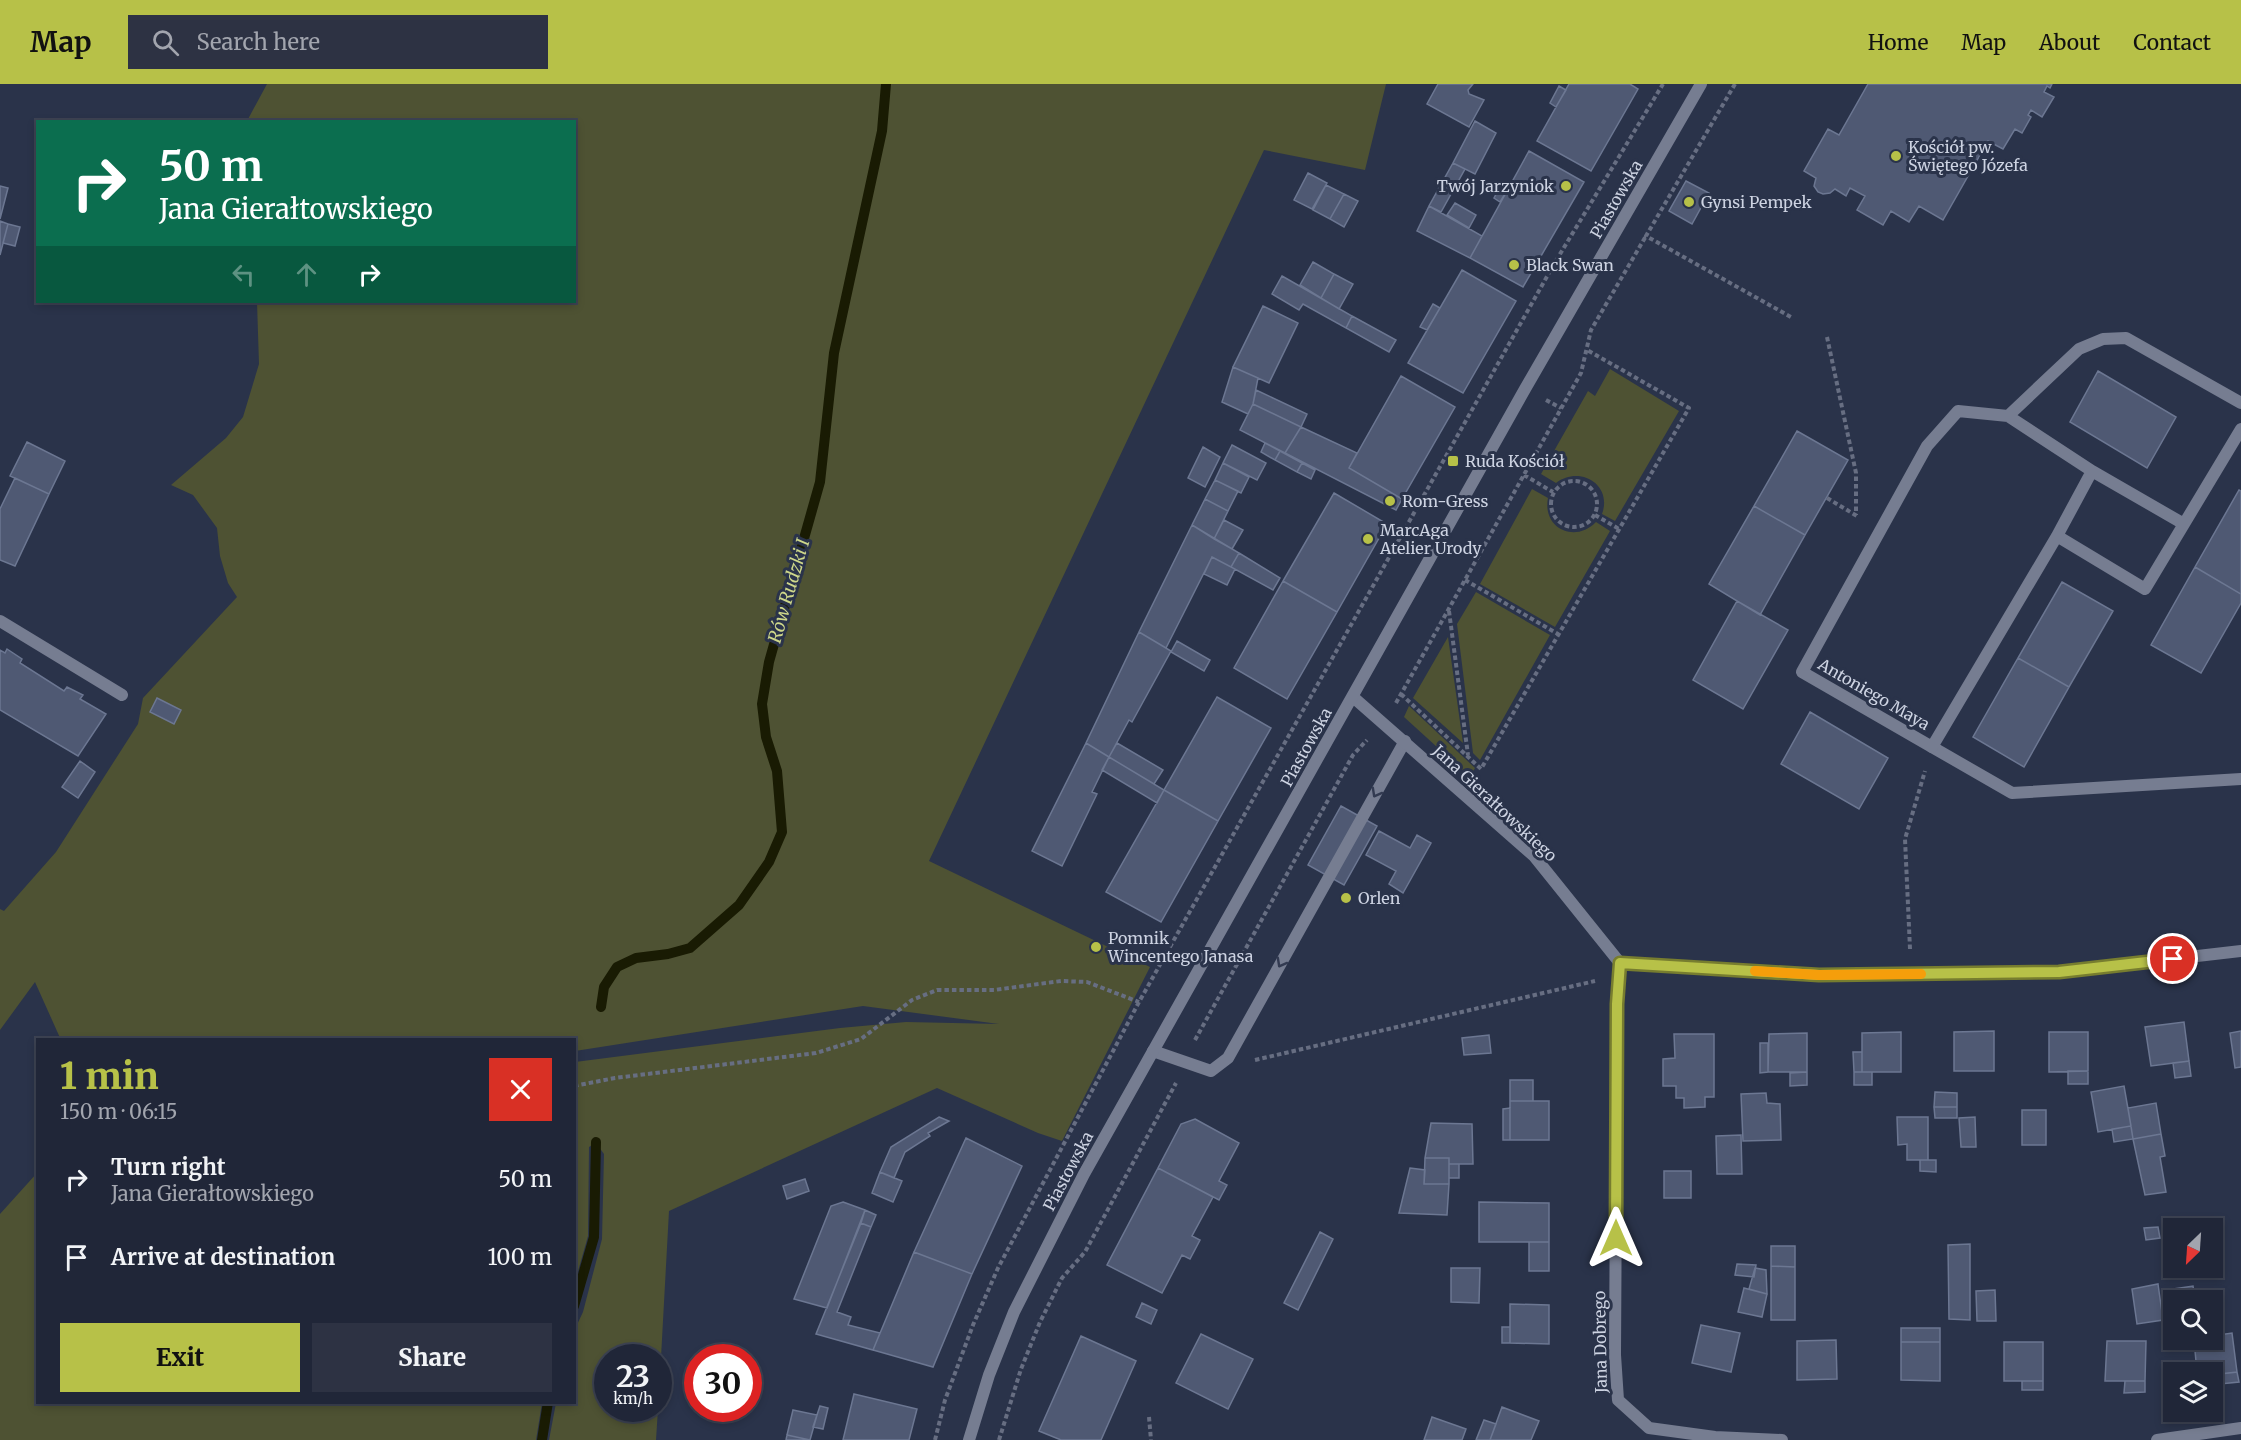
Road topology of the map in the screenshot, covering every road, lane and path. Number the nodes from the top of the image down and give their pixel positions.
1 (1663, 84) edge
2 (1701, 84) edge
3 (1735, 84) edge
4 (1647, 236) junction
5 (1791, 316) dead end
6 (1827, 337) dead end
7 (1587, 350) junction
8 (2241, 403) edge
9 (2008, 416) junction
10 (2241, 429) edge
11 (2092, 471) junction
12 (1524, 475) junction
13 (1553, 492) junction
14 (1827, 498) dead end
15 (1595, 515) junction
16 (1856, 515) junction
17 (2184, 524) junction
18 (1619, 529) junction
19 (1880, 529) junction
20 (2057, 536) junction
21 (1465, 580) junction
22 (1449, 609) junction
23 (0, 621) edge
24 (1558, 634) junction
25 (122, 694) dead end
26 (1401, 694) junction
27 (1353, 697) junction
28 (1382, 722) junction
29 (1405, 741) junction
30 (1932, 747) junction
31 (1468, 756) junction
32 (2241, 779) edge
33 (2241, 951) edge
34 (1620, 963) junction
35 (1911, 974) junction
36 (1139, 1002) junction
37 (1153, 1051) junction
38 (1185, 1062) junction
39 (1211, 1071) junction
40 (1175, 1083) junction
41 (576, 1086) edge
42 (1149, 1418) dead end
43 (2241, 1428) edge
44 (935, 1440) edge
45 (969, 1440) edge
46 (999, 1440) edge
47 (1151, 1440) edge
48 (1782, 1440) edge
49 (2157, 1440) edge

1 - 36 path
2 - 27 street, Piastowska
3 - 4 path
4 - 5 path
4 - 7 path
6 - 16 path
7 - 12 path
7 - 18 path
8 - 9 street
9 - 11 street, Antoniego Maya
9 - 19 street, Antoniego Maya
10 - 17 street
11 - 17 street, Antoniego Maya
11 - 20 street, Antoniego Maya
12 - 13 path
12 - 21 path
13 - 15 path
13 - 15 path
14 - 16 path
15 - 18 path
16 - 19 path
17 - 20 street
18 - 24 path
19 - 30 street, Antoniego Maya
20 - 30 street, Antoniego Maya
21 - 22 path
21 - 24 path
22 - 26 path
22 - 31 path
23 - 25 street
24 - 31 path
26 - 28 path
26 - 31 path
27 - 28 street, Jana Gierałtowskiego
27 - 37 street, Piastowska
28 - 29 street, Jana Gierałtowskiego
28 - 38 path
29 - 34 street, Jana Gierałtowskiego
29 -> 39 street
30 - 32 street
30 - 35 path
33 - 35 street
34 - 35 street
34 - 39 path
34 - 48 street, Jana Dobrego
36 - 41 path
36 - 44 path
37 - 38 street
37 - 45 street, Piastowska
38 - 39 street
38 - 40 path
39 - 40 path
40 - 46 path
42 - 47 path
43 - 49 street

